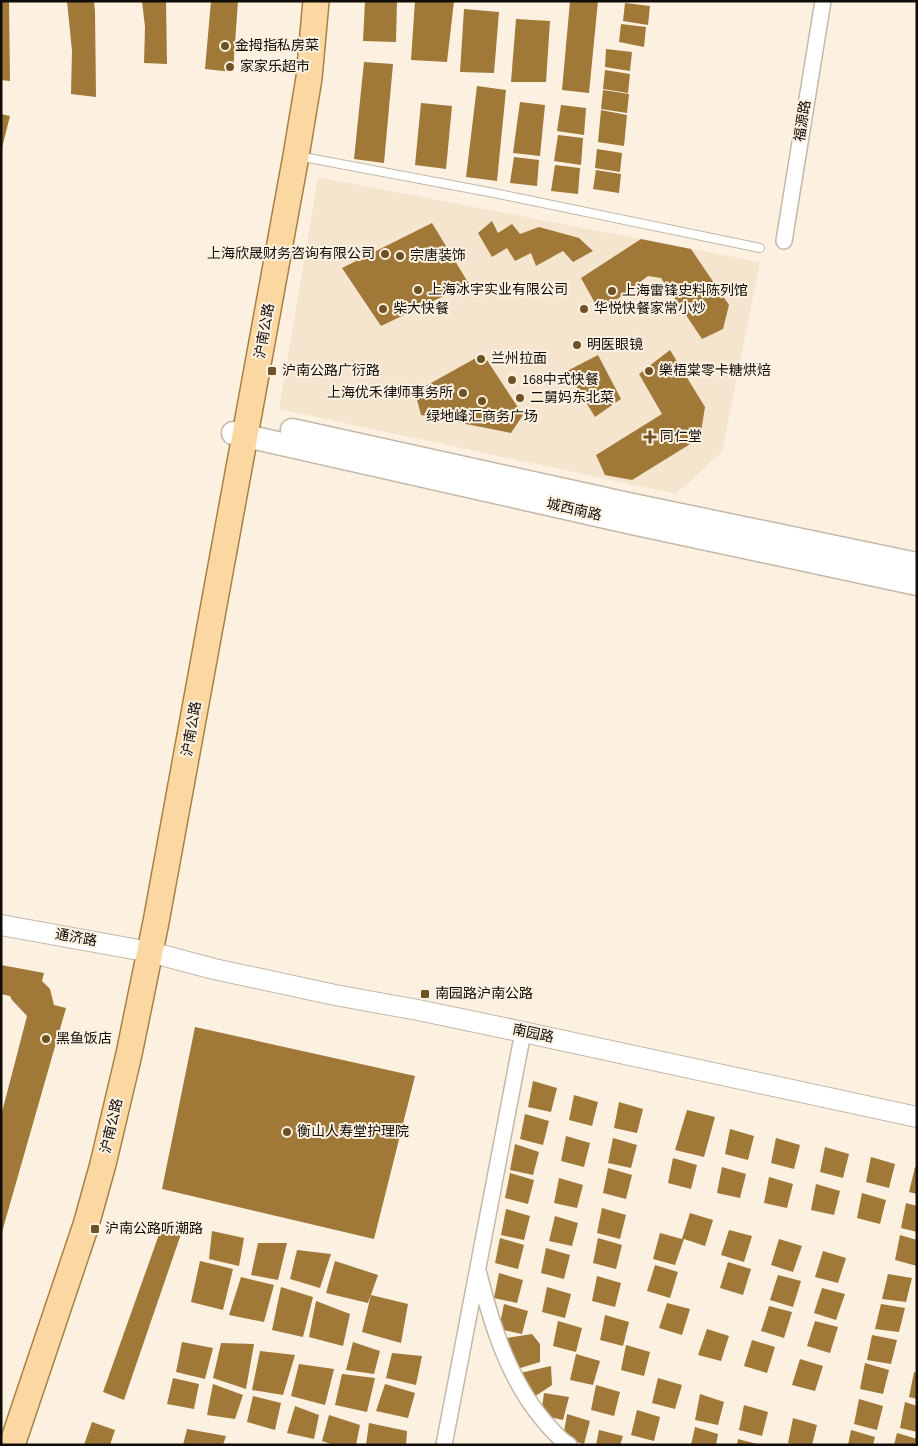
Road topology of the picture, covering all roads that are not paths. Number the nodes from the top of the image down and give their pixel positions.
1 (303, 1) edge
2 (316, 1) edge
3 (823, 1) edge
4 (296, 156) junction
5 (784, 241) dead end
6 (760, 248) dead end
7 (240, 427) junction
8 (917, 564) edge
9 (917, 584) edge
10 (1, 925) edge
11 (144, 951) junction
12 (524, 1032) junction
13 (917, 1117) edge
14 (478, 1270) junction
15 (1, 1438) edge
16 (12, 1445) edge
17 (444, 1445) edge
18 (569, 1445) edge

1 - 7 main road, 沪南公路
2 - 4 main road, 沪南公路
3 - 5 street, 福源路
4 - 6 lane
4 - 7 main road, 沪南公路
7 - 8 main road, 城西南路
7 - 9 main road, 城西南路
7 - 11 main road, 沪南公路
10 - 11 street, 通济路
11 - 12 street, 南园路
11 - 15 main road, 沪南公路
11 - 16 main road, 沪南公路
12 - 13 street, 南园路
12 - 14 street
14 - 17 street
14 - 18 street

